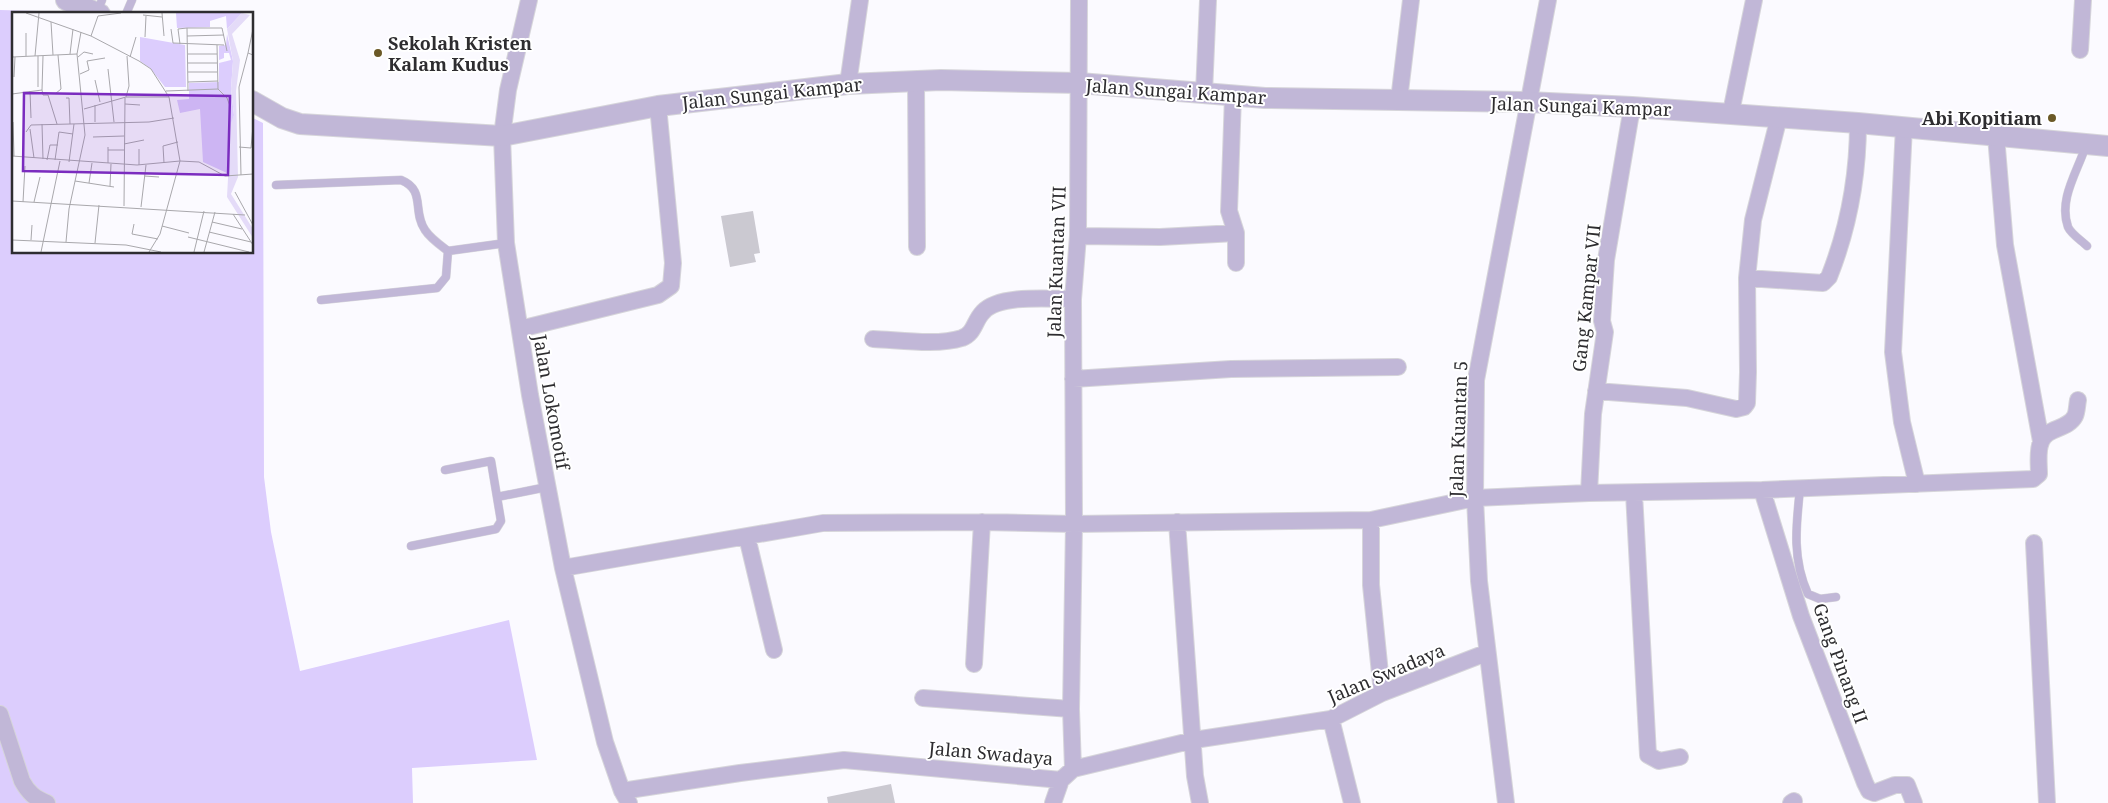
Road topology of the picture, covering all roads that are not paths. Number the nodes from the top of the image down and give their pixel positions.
1 (66, 0) edge
2 (132, 0) edge
3 (529, 0) edge
4 (860, 0) edge
5 (1079, 0) edge
6 (1208, 0) edge
7 (1411, 0) edge
8 (1548, 0) edge
9 (1754, 0) edge
10 (2083, 0) edge
11 (100, 9) edge
12 (127, 12) edge
13 (2080, 50) dead end
14 (916, 81) junction
15 (1079, 83) junction
16 (848, 84) junction
17 (1204, 93) junction
18 (1233, 96) junction
19 (1399, 100) junction
20 (254, 102) edge
21 (1528, 102) junction
22 (658, 106) junction
23 (1632, 107) junction
24 (1731, 112) junction
25 (1780, 117) junction
26 (1858, 122) junction
27 (1904, 126) junction
28 (502, 136) junction
29 (1996, 136) junction
30 (2086, 145) junction
31 (2108, 146) edge
32 (276, 185) dead end
33 (1236, 232) junction
34 (1078, 236) junction
35 (506, 243) junction
36 (2087, 246) dead end
37 (917, 247) dead end
38 (448, 251) junction
39 (1236, 263) dead end
40 (1747, 278) junction
41 (1073, 299) junction
42 (321, 300) dead end
43 (520, 329) junction
44 (873, 339) dead end
45 (1398, 367) dead end
46 (1073, 379) junction
47 (1596, 392) junction
48 (2078, 400) dead end
49 (2041, 441) junction
50 (445, 470) dead end
51 (1917, 484) junction
52 (547, 487) junction
53 (1800, 489) junction
54 (1762, 490) junction
55 (1590, 493) junction
56 (1634, 494) junction
57 (496, 497) junction
58 (1476, 498) junction
59 (1371, 520) junction
60 (982, 522) junction
61 (1177, 522) junction
62 (1074, 524) junction
63 (747, 536) junction
64 (2034, 543) dead end
65 (411, 546) dead end
66 (563, 568) junction
67 (1836, 597) dead end
68 (774, 650) dead end
69 (1486, 653) junction
70 (974, 664) dead end
71 (1382, 693) junction
72 (923, 698) dead end
73 (1071, 709) junction
74 (0, 714) edge
75 (1332, 719) junction
76 (1194, 740) junction
77 (1680, 757) dead end
78 (1067, 774) junction
79 (626, 797) edge
80 (46, 803) edge
81 (1053, 803) edge
82 (1200, 803) edge
83 (1352, 803) edge
84 (1506, 803) edge
85 (1914, 803) edge
86 (2047, 803) edge

1 - 11 street
2 - 12 lane
3 - 28 street, Jalan Lokomotif
4 - 16 street
5 - 15 street, Jalan Kuantan VII
6 - 17 street
7 - 19 street
8 - 21 street, Jalan Kuantan 5
9 - 24 street
10 - 13 street
14 - 15 street, Jalan Sungai Kampar
14 - 16 street, Jalan Sungai Kampar
14 - 37 street
15 - 17 street, Jalan Sungai Kampar
15 - 34 street, Jalan Kuantan VII
16 - 22 street, Jalan Sungai Kampar
17 - 18 street, Jalan Sungai Kampar
18 - 19 street, Jalan Sungai Kampar
18 - 33 street
19 - 21 street, Jalan Sungai Kampar
20 - 28 street, Jalan Sungai Kampar
21 - 23 street, Jalan Sungai Kampar
21 - 58 street, Jalan Kuantan 5
22 - 28 street, Jalan Sungai Kampar
22 - 43 street
23 - 24 street, Jalan Sungai Kampar
23 - 47 street, Gang Kampar VII
24 - 25 street, Jalan Sungai Kampar
25 - 26 street, Jalan Sungai Kampar
25 - 40 street
26 - 27 street, Jalan Sungai Kampar
26 - 40 street
27 - 29 street, Jalan Sungai Kampar
27 - 51 street
28 - 35 street, Jalan Lokomotif
29 - 30 street, Jalan Sungai Kampar
29 - 49 street
30 - 31 street, Jalan Sungai Kampar
30 - 36 lane
32 - 38 lane
33 - 34 street
33 - 39 street
34 - 41 street, Jalan Kuantan VII
35 - 38 lane
35 - 43 street, Jalan Lokomotif
38 - 42 lane
40 - 47 street
41 - 44 street
41 - 46 street, Jalan Kuantan VII
43 - 52 street, Jalan Lokomotif
45 - 46 street
46 - 62 street, Jalan Kuantan VII
47 - 55 street, Gang Kampar VII
48 - 49 street
49 - 51 street
50 - 57 lane
51 - 53 street
52 - 57 lane
52 - 66 street, Jalan Lokomotif
53 - 54 street
53 - 67 lane
54 - 56 street
54 - 85 street, Gang Pinang II
55 - 56 street
55 - 58 street
56 - 77 street
57 - 65 lane
58 - 59 street
58 - 69 street, Jalan Kuantan 5
59 - 61 street
59 - 71 street
60 - 62 street
60 - 63 street
60 - 70 street
61 - 62 street
61 - 76 street
62 - 73 street, Jalan Kuantan VII
63 - 66 street
63 - 68 street
64 - 86 street
66 - 79 street, Jalan Lokomotif
69 - 71 street, Jalan Swadaya
69 - 84 street, Jalan Kuantan 5
71 - 75 street, Jalan Swadaya
72 - 73 street
73 - 78 street, Jalan Kuantan VII
74 - 80 street
75 - 76 street, Jalan Swadaya
75 - 83 street
76 - 78 street, Jalan Swadaya
76 - 82 street
78 - 79 street, Jalan Swadaya
78 - 81 street

